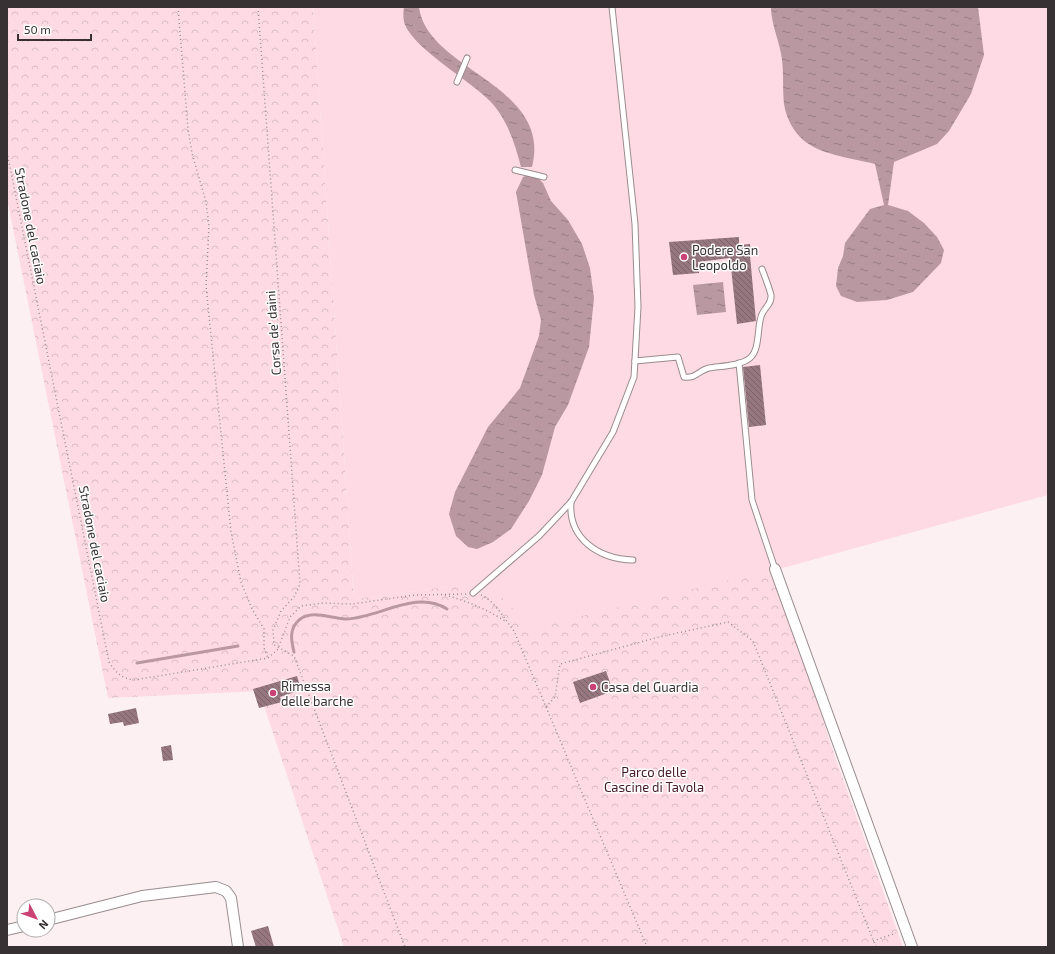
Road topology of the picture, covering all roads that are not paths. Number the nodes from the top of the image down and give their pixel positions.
1 (612, 7) edge
2 (467, 58) dead end
3 (457, 82) dead end
4 (515, 170) dead end
5 (544, 177) dead end
6 (762, 269) dead end
7 (635, 361) junction
8 (739, 363) junction
9 (571, 502) junction
10 (633, 560) dead end
11 (775, 569) joint
12 (473, 593) road end
13 (56, 918) edge
14 (238, 947) edge
15 (912, 947) edge

1 - 7 lane
2 - 3 lane
4 - 5 lane
6 - 8 lane
7 - 8 lane
7 - 9 lane
8 - 11 lane
9 - 10 lane
9 - 12 lane
11 - 15 street
13 - 14 street

